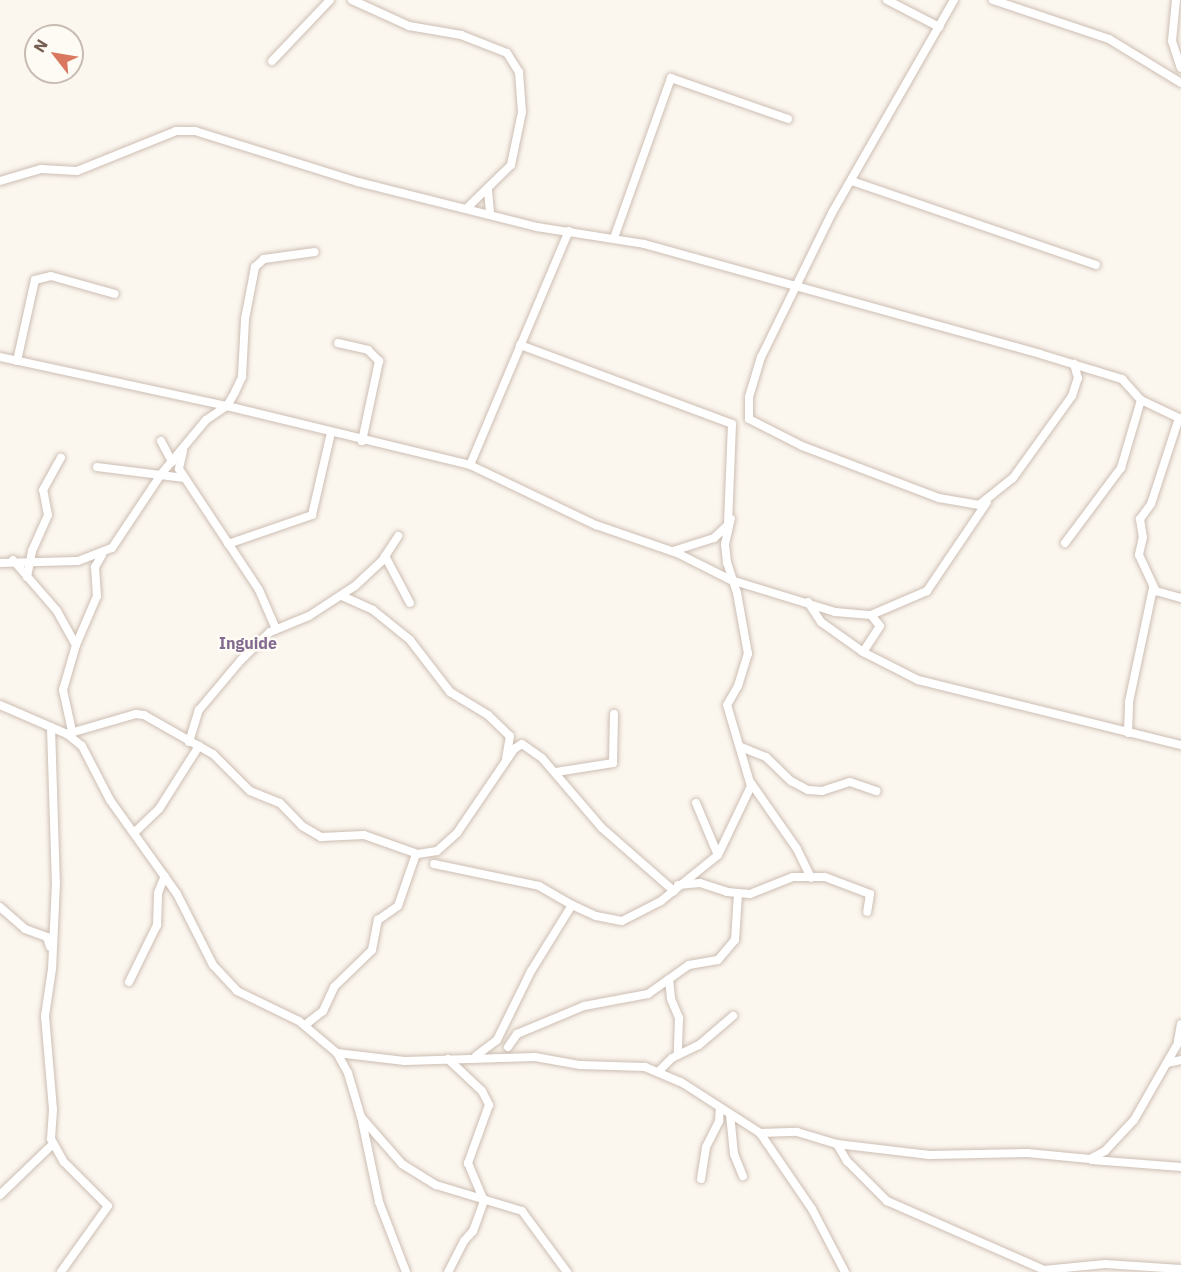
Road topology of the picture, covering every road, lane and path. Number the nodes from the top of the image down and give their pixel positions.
1 (330, 0) edge
2 (352, 0) edge
3 (887, 0) edge
4 (954, 0) edge
5 (993, 0) edge
6 (1176, 0) edge
7 (939, 27) junction
8 (272, 61) dead end
9 (1181, 68) edge
10 (1181, 83) edge
11 (788, 119) dead end
12 (1, 180) edge
13 (852, 181) junction
14 (489, 189) junction
15 (467, 208) junction
16 (490, 215) junction
17 (569, 231) junction
18 (614, 238) junction
19 (315, 252) dead end
20 (1096, 265) dead end
21 (797, 288) junction
22 (115, 294) dead end
23 (338, 343) dead end
24 (520, 345) junction
25 (0, 357) edge
26 (17, 361) junction
27 (1074, 364) junction
28 (1141, 400) junction
29 (227, 406) junction
30 (1180, 418) edge
31 (332, 433) junction
32 (161, 441) dead end
33 (362, 441) junction
34 (184, 447) junction
35 (61, 458) dead end
36 (172, 462) junction
37 (470, 465) junction
38 (96, 467) dead end
39 (162, 473) junction
40 (184, 478) junction
41 (988, 500) junction
42 (728, 525) junction
43 (398, 536) dead end
44 (1065, 543) dead end
45 (228, 544) junction
46 (671, 552) junction
47 (103, 553) junction
48 (385, 556) junction
49 (12, 560) junction
50 (32, 560) junction
51 (0, 563) edge
52 (27, 577) junction
53 (731, 580) junction
54 (1153, 588) junction
55 (342, 596) junction
56 (1181, 598) edge
57 (808, 602) junction
58 (410, 603) dead end
59 (888, 610) junction
60 (871, 615) junction
61 (880, 626) junction
62 (276, 629) junction
63 (76, 645) junction
64 (863, 652) junction
65 (0, 705) edge
66 (614, 714) dead end
67 (51, 727) junction
68 (69, 732) junction
69 (1128, 733) junction
70 (189, 742) junction
71 (1181, 745) edge
72 (199, 747) junction
73 (741, 747) junction
74 (505, 761) junction
75 (556, 772) junction
76 (751, 783) junction
77 (876, 791) dead end
78 (696, 803) dead end
79 (135, 832) junction
80 (416, 854) junction
81 (717, 855) junction
82 (434, 864) dead end
83 (165, 876) junction
84 (811, 878) junction
85 (676, 888) junction
86 (738, 894) junction
87 (572, 905) junction
88 (0, 908) edge
89 (867, 912) dead end
90 (52, 954) junction
91 (669, 979) junction
92 (129, 982) dead end
93 (733, 1016) dead end
94 (1181, 1024) edge
95 (305, 1025) junction
96 (502, 1032) junction
97 (1179, 1040) edge
98 (508, 1047) junction
99 (337, 1053) junction
100 (678, 1054) junction
101 (476, 1056) junction
102 (364, 1057) junction
103 (527, 1057) junction
104 (447, 1059) junction
105 (1181, 1060) edge
106 (1166, 1064) junction
107 (659, 1071) junction
108 (348, 1073) junction
109 (720, 1108) junction
110 (730, 1114) junction
111 (361, 1117) junction
112 (759, 1133) junction
113 (53, 1144) junction
114 (837, 1144) junction
115 (1090, 1159) junction
116 (1181, 1167) edge
117 (743, 1176) dead end
118 (701, 1179) dead end
119 (0, 1195) edge
120 (484, 1201) junction
121 (1181, 1269) edge
122 (1046, 1271) edge
123 (61, 1272) edge
124 (405, 1272) edge
125 (448, 1272) edge
126 (567, 1272) edge
127 (845, 1272) edge

1 - 8 street
2 - 14 street
3 - 7 street
4 - 7 street
5 - 10 street
6 - 9 street
7 - 13 street
11 - 18 street
12 - 15 street
13 - 20 street
13 - 21 street
14 - 15 street
14 - 16 street
15 - 16 street
16 - 17 street
17 - 18 street
17 - 24 street
18 - 21 street
19 - 29 street
21 - 27 street
21 - 41 street
22 - 26 street
23 - 33 street
24 - 37 street
24 - 42 street
25 - 26 street
26 - 29 street
27 - 28 street
27 - 41 street
28 - 30 street
28 - 44 street
29 - 31 street
29 - 34 street
30 - 54 street
31 - 33 street
31 - 45 street
32 - 36 street
33 - 37 street
34 - 36 street
34 - 40 street
35 - 50 street
36 - 39 street
37 - 46 street
38 - 39 street
39 - 40 street
39 - 47 street
40 - 45 street
41 - 59 street
42 - 46 street
42 - 53 street
43 - 48 street
45 - 62 street
46 - 53 street
47 - 50 street
47 - 63 street
48 - 55 street
48 - 58 street
49 - 50 street
49 - 51 street
49 - 52 street
50 - 52 street
52 - 63 street
53 - 57 street
53 - 73 street
54 - 56 street
54 - 69 street
55 - 62 street
55 - 74 street
57 - 60 street
57 - 64 street
59 - 60 street
59 - 61 street
60 - 61 street
61 - 64 street
62 - 70 street
63 - 68 street
64 - 69 street
65 - 67 street
66 - 75 street
67 - 68 street
67 - 90 street
68 - 70 street
68 - 79 street
69 - 71 street
70 - 72 street
72 - 79 street
72 - 80 street
73 - 76 street
73 - 77 street
74 - 75 street
74 - 80 street
75 - 85 street
76 - 81 street
76 - 84 street
78 - 81 street
79 - 83 street
80 - 95 street
81 - 85 street
82 - 87 street
83 - 92 street
83 - 95 street
84 - 86 street
84 - 89 street
85 - 86 street
85 - 87 street
86 - 91 street
87 - 96 street
88 - 90 street
90 - 113 street
91 - 98 street
91 - 100 street
93 - 100 street
94 - 97 street
95 - 99 street
96 - 98 street
96 - 101 street
97 - 106 street
98 - 103 street
99 - 102 street
99 - 108 street
100 - 107 street
101 - 103 street
101 - 104 street
102 - 104 street
102 - 108 street
103 - 107 street
104 - 120 street
105 - 106 street
106 - 115 street
107 - 109 street
108 - 111 street
109 - 110 street
109 - 118 street
110 - 112 street
110 - 117 street
111 - 120 street
111 - 124 street
112 - 114 street
112 - 127 street
113 - 119 street
113 - 123 street
114 - 115 street
114 - 122 street
115 - 116 street
120 - 125 street
120 - 126 street
121 - 122 street

